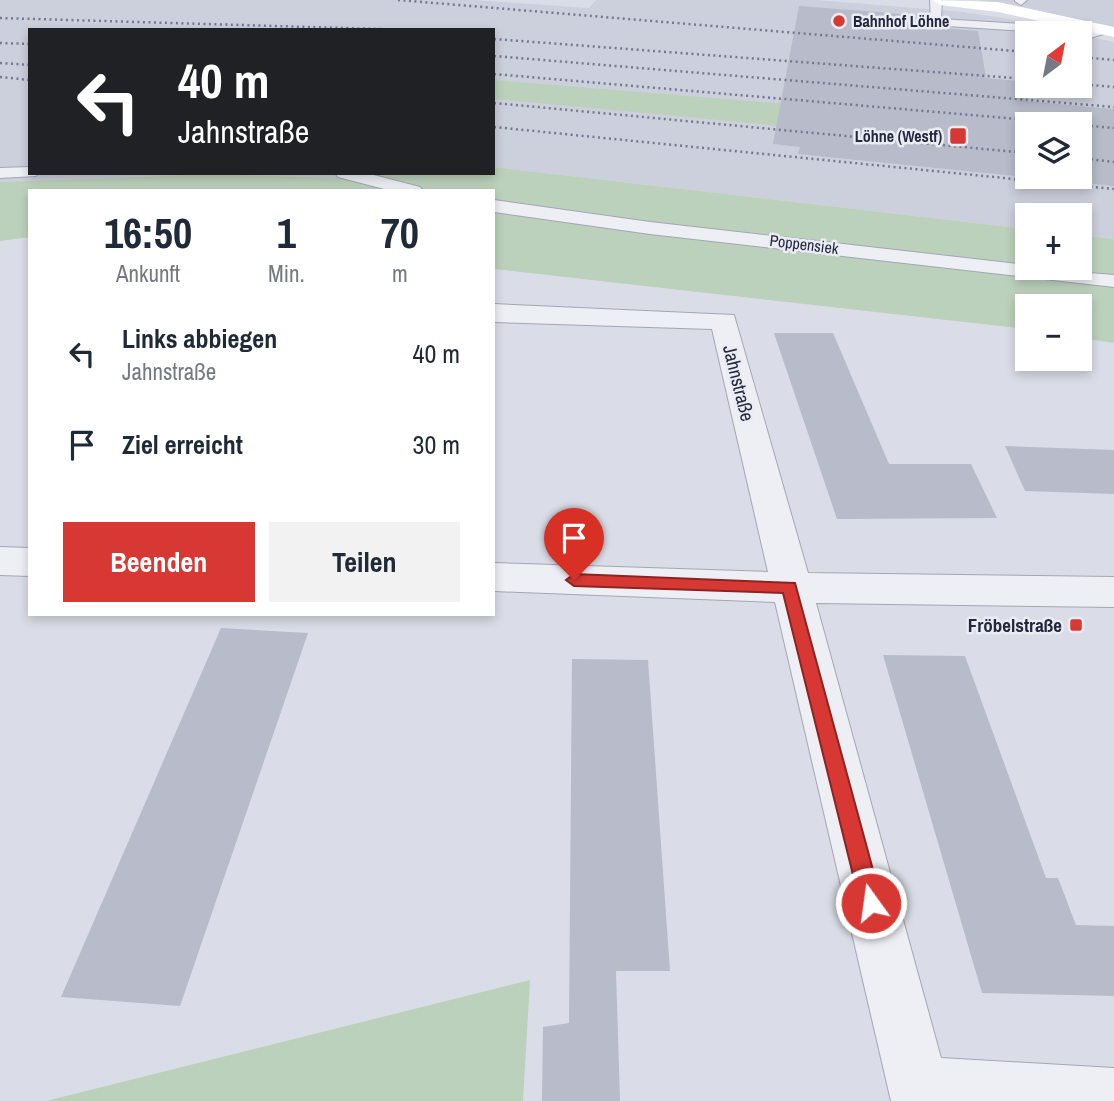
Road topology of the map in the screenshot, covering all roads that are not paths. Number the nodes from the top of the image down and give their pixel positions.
1 (938, 0) edge
2 (976, 2) edge
3 (1015, 28) edge
4 (1109, 31) edge
5 (28, 172) edge
6 (0, 173) edge
7 (352, 175) edge
8 (406, 189) edge
9 (495, 206) edge
10 (1114, 281) edge
11 (495, 313) edge
12 (0, 561) edge
13 (28, 562) edge
14 (495, 577) edge
15 (790, 587) junction
16 (1114, 592) edge
17 (920, 1094) edge
18 (1114, 1099) edge

1 - 2 main road
1 - 3 lane
2 - 4 main road
5 - 6 lane
7 - 8 lane
9 - 10 lane, Poppensiek
11 - 15 street, Jahnstraße
12 - 13 street
14 - 15 street
15 - 16 street
15 - 17 street
17 - 18 street

